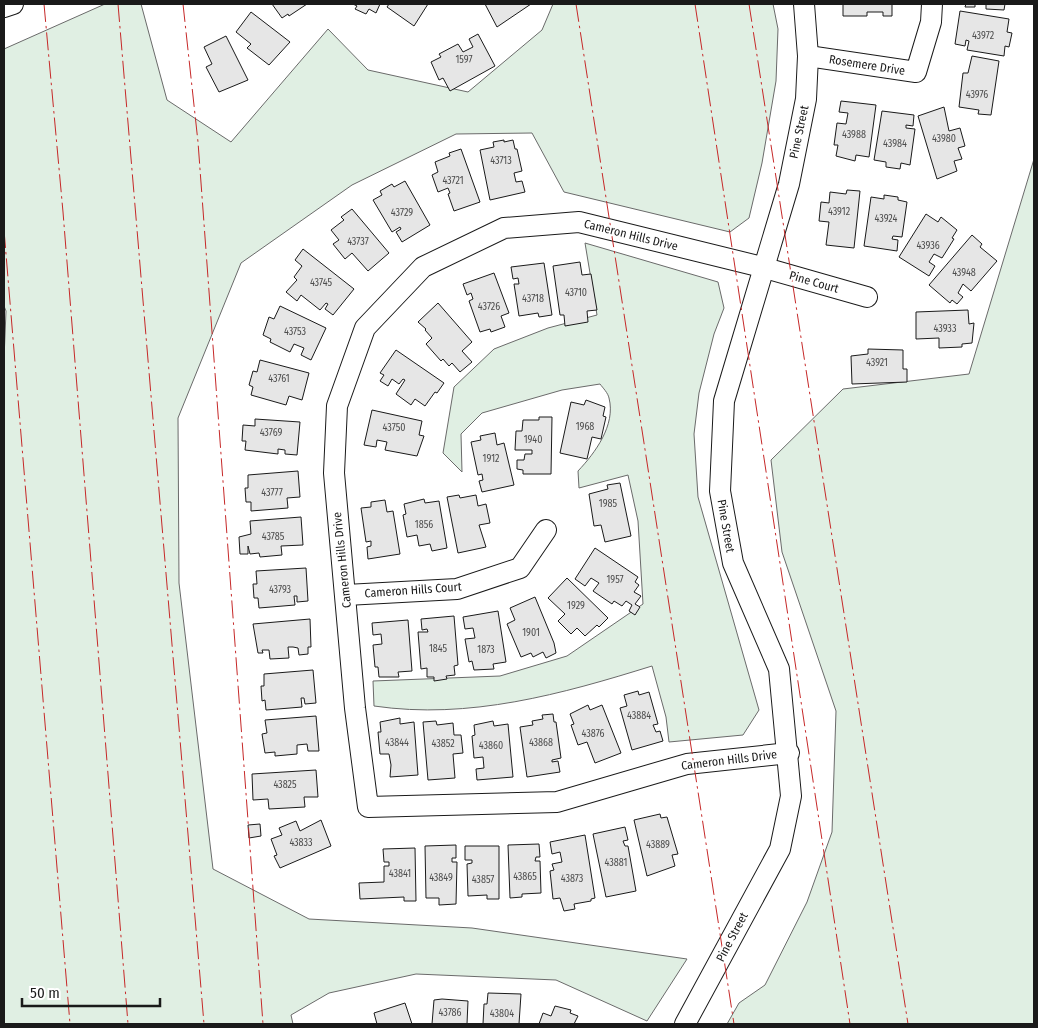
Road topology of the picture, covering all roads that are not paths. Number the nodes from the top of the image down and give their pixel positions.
1 (804, 4) edge
2 (932, 4) edge
3 (808, 56) junction
4 (762, 267) junction
5 (867, 297) dead end
6 (546, 530) dead end
7 (346, 595) junction
8 (789, 753) junction
9 (685, 1024) edge

1 - 3 street, Pine Street
2 - 3 street, Rosemere Drive
3 - 4 street, Pine Street
4 - 5 street, Pine Court
4 - 7 street, Cameron Hills Drive
4 - 8 street, Pine Street
6 - 7 street, Cameron Hills Court
7 - 8 street, Cameron Hills Drive
8 - 9 street, Pine Street

